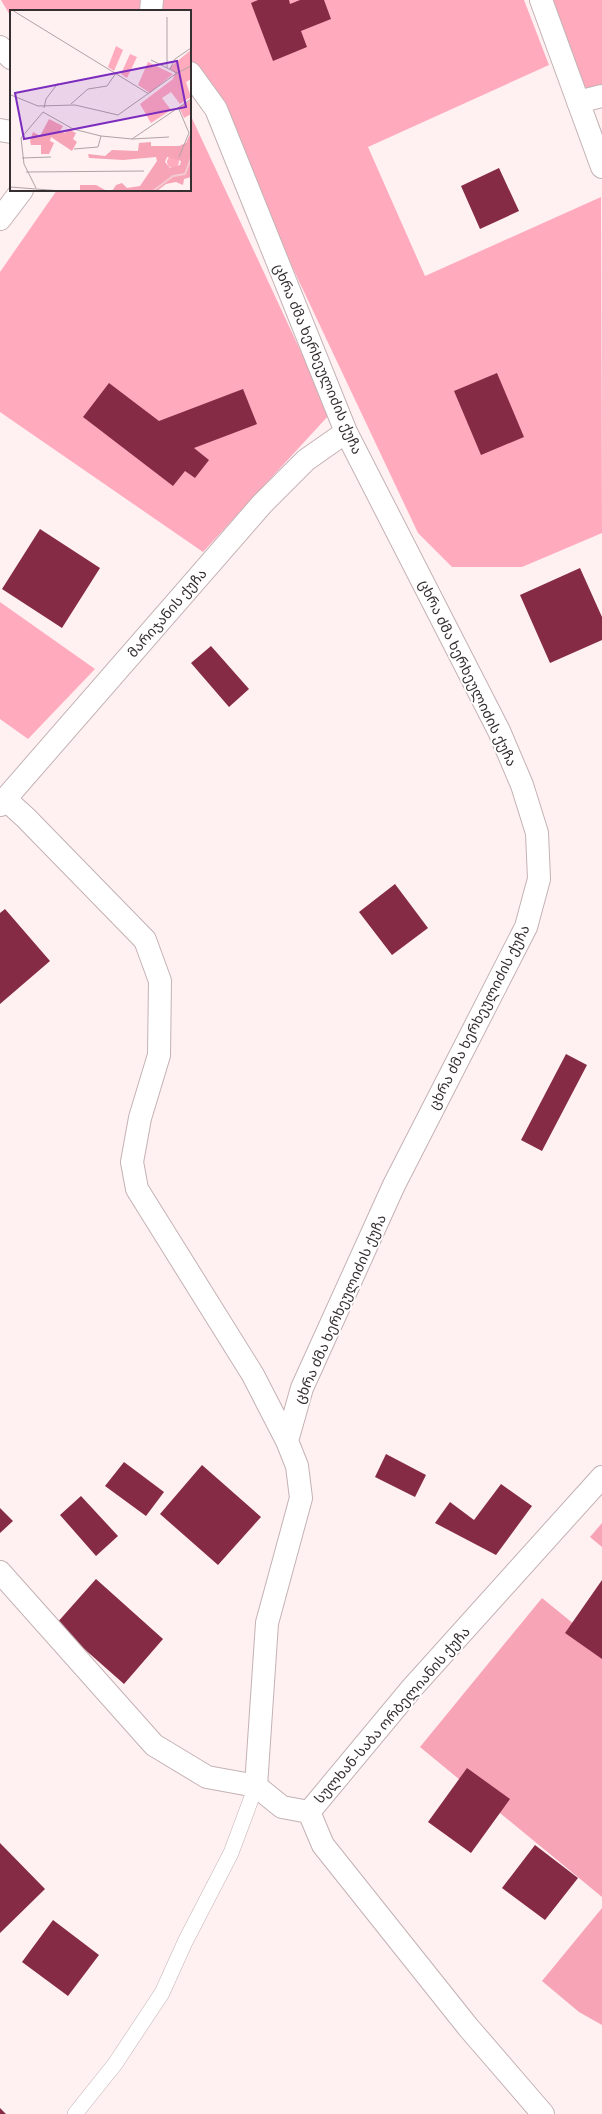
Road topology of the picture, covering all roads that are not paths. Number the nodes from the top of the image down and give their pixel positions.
1 (152, 0) edge
2 (541, 0) edge
3 (151, 10) edge
4 (0, 47) edge
5 (10, 57) edge
6 (191, 74) edge
7 (602, 96) edge
8 (578, 102) junction
9 (0, 130) edge
10 (10, 132) edge
11 (602, 167) edge
12 (21, 191) edge
13 (0, 219) edge
14 (346, 432) junction
15 (3, 802) edge
16 (287, 1440) junction
17 (602, 1477) edge
18 (0, 1572) edge
19 (256, 1786) junction
20 (309, 1812) junction
21 (75, 2114) edge
22 (543, 2114) edge

1 - 3 street
2 - 8 street
4 - 5 street
6 - 14 street, ცხრა ძმა ხერხეულიძის ქუჩა
7 - 8 street
8 - 11 street
9 - 10 street
12 - 13 street
14 - 15 street, მარიჯანის ქუჩა
14 - 16 street, ცხრა ძმა ხერხეულიძის ქუჩა
15 - 16 street
16 - 19 street
17 - 20 street, სულხან-საბა ორბელიანის ქუჩა
18 - 19 street
19 - 20 street
19 - 21 lane
20 - 22 street, სულხან-საბა ორბელიანის ქუჩა

